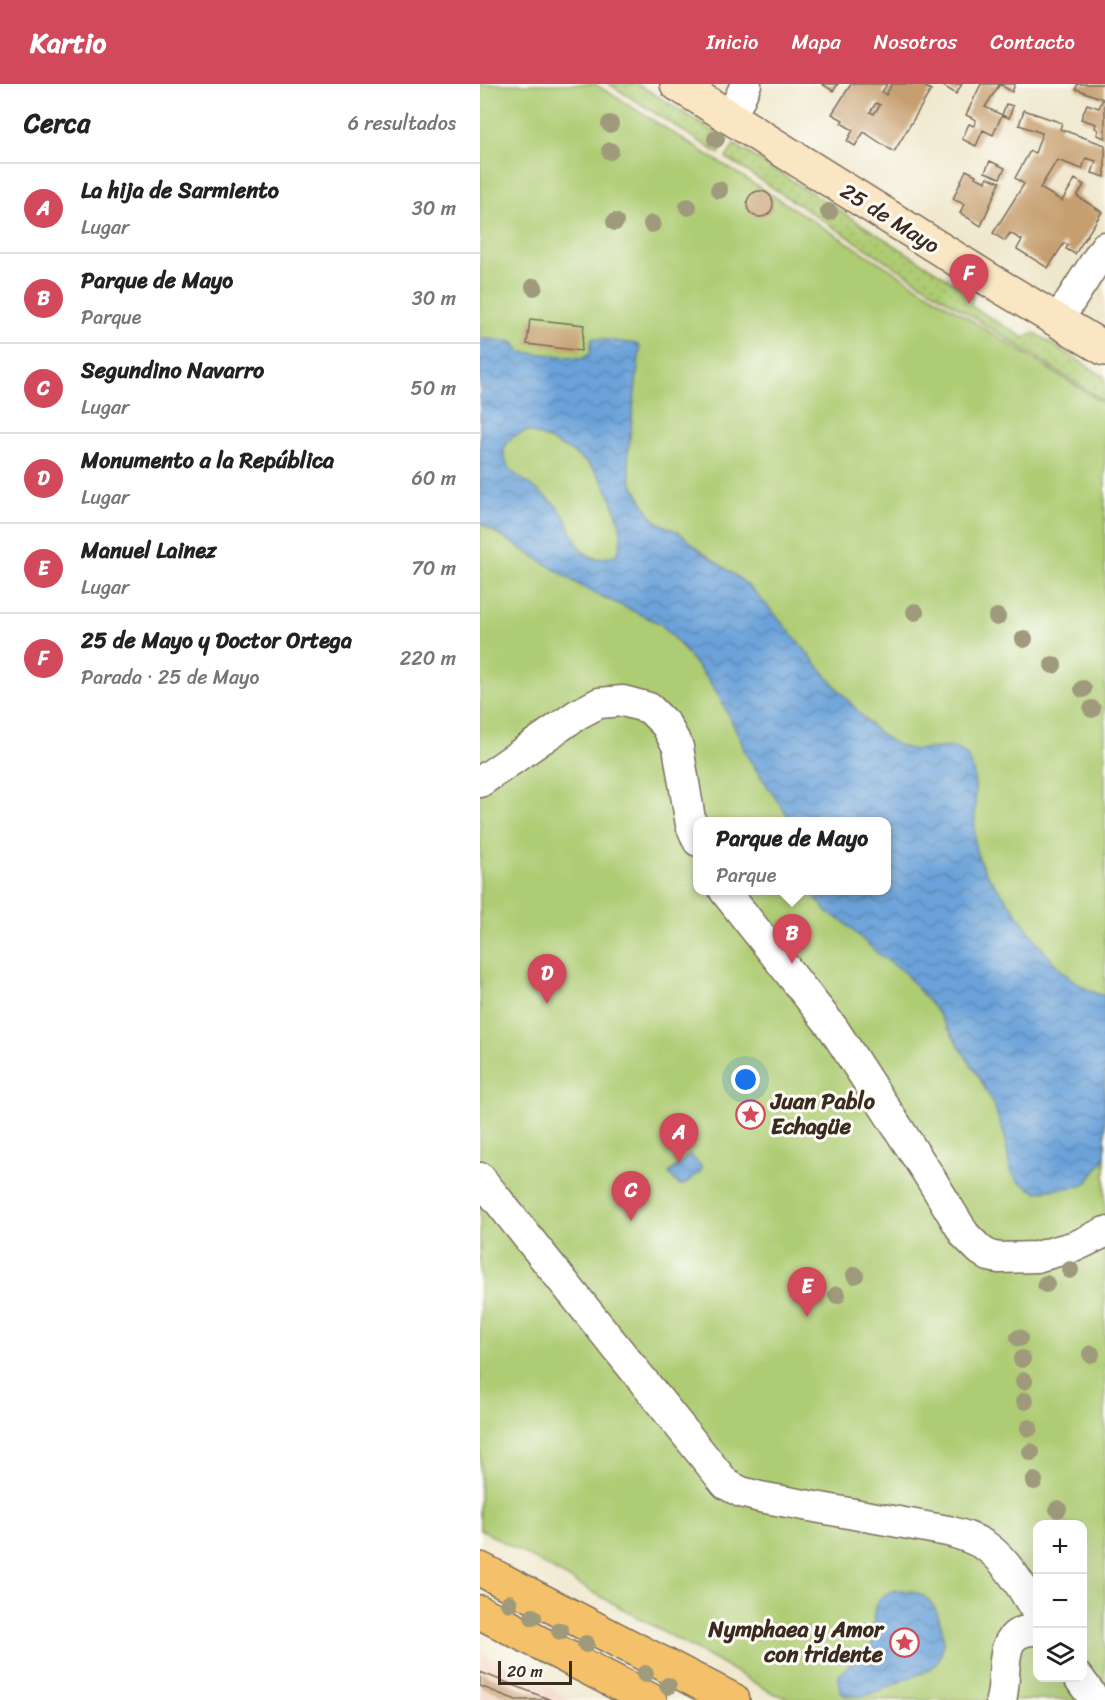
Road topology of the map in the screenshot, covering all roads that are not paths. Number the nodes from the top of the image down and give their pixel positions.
1 (677, 84) edge
2 (746, 84) edge
3 (731, 118) junction
4 (1105, 247) edge
5 (1058, 320) junction
6 (1105, 349) edge
7 (480, 782) edge
8 (693, 830) edge
9 (727, 895) edge
10 (480, 1178) edge
11 (1105, 1232) edge
12 (480, 1569) edge
13 (1033, 1606) edge
14 (480, 1612) edge
15 (1033, 1630) edge
16 (1082, 1682) edge
17 (650, 1700) edge
18 (733, 1700) edge
19 (1001, 1700) edge
20 (1095, 1700) edge

1 - 3 street, 25 de Mayo
2 - 3 street
3 - 5 street, 25 de Mayo
4 - 5 street
5 - 6 street, 25 de Mayo
7 - 8 street
9 - 11 street
10 - 13 street
12 - 18 main road
14 - 17 main road
15 - 19 street
16 - 20 street

